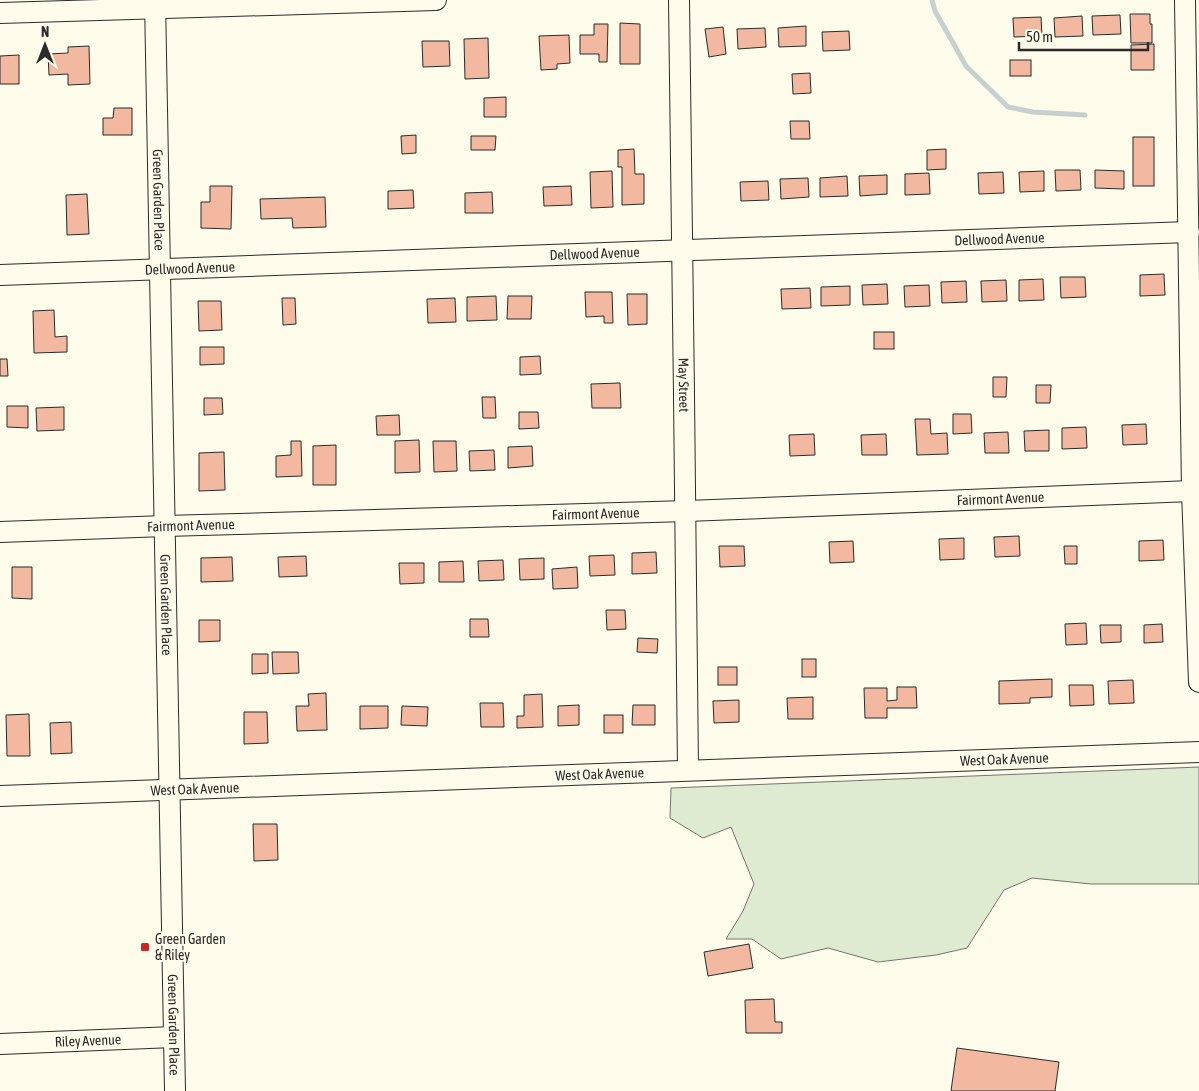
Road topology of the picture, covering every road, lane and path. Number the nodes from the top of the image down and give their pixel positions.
1 (436, 0) edge
2 (679, 0) edge
3 (1184, 0) edge
4 (156, 4) edge
5 (0, 13) edge
6 (1189, 232) junction
7 (681, 251) junction
8 (160, 269) junction
9 (0, 275) edge
10 (1192, 491) junction
11 (687, 511) junction
12 (165, 526) junction
13 (0, 532) edge
14 (1199, 682) edge
15 (1199, 752) edge
16 (688, 770) junction
17 (169, 790) junction
18 (0, 796) edge
19 (174, 1037) junction
20 (0, 1044) edge
21 (175, 1091) edge

1 - 4 street
2 - 7 street, May Street
3 - 6 street
4 - 5 street
4 - 8 street, Green Garden Place
6 - 7 street, Dellwood Avenue
6 - 10 street
7 - 8 street, Dellwood Avenue
7 - 11 street, May Street
8 - 9 street, Dellwood Avenue
8 - 12 street, Green Garden Place
10 - 11 street, Fairmont Avenue
10 - 14 street
11 - 12 street, Fairmont Avenue
11 - 16 street, May Street
12 - 13 street, Fairmont Avenue
12 - 17 street, Green Garden Place
15 - 16 street, West Oak Avenue
16 - 17 street, West Oak Avenue
17 - 18 street, West Oak Avenue
17 - 19 street, Green Garden Place
19 - 20 street, Riley Avenue
19 - 21 street, Green Garden Place

